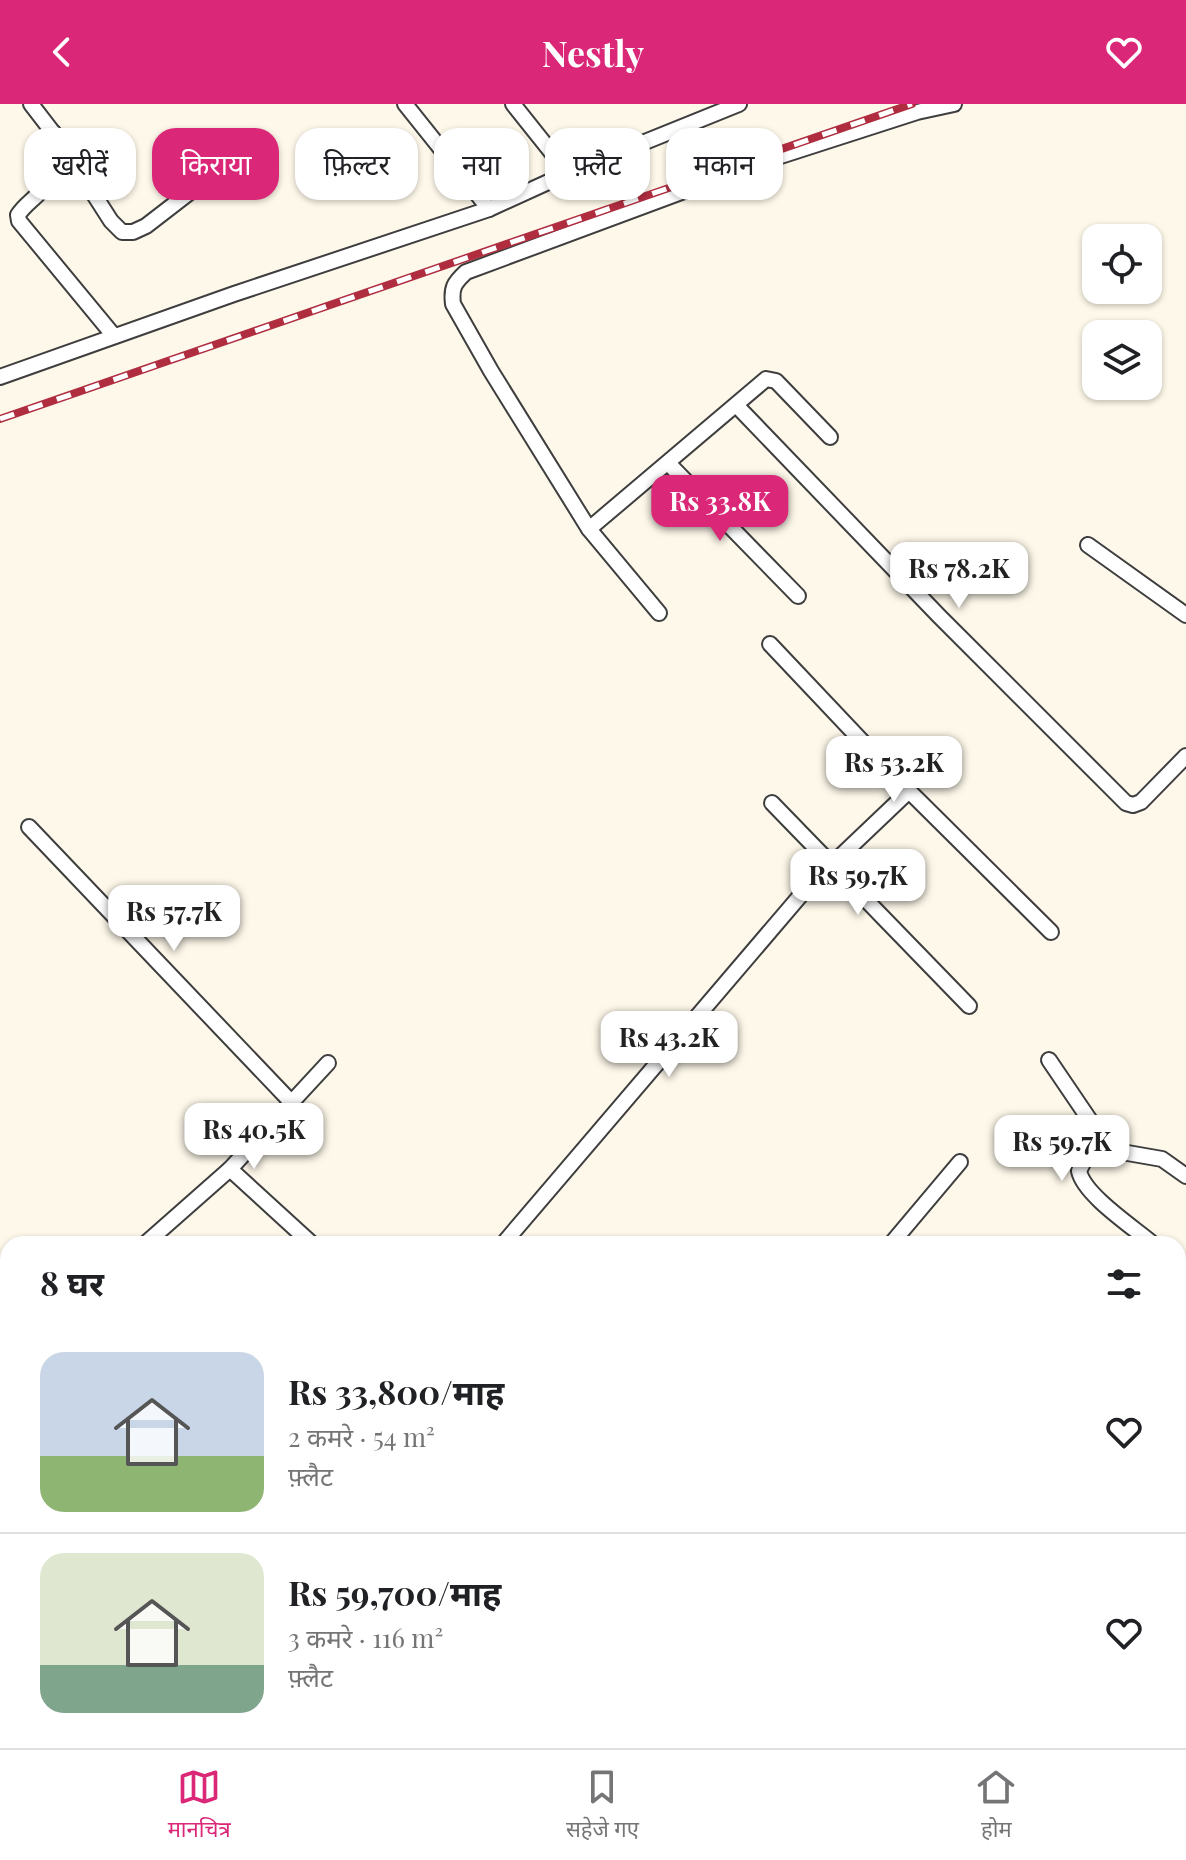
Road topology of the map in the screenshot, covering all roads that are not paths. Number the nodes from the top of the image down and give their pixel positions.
1 (31, 104) edge
2 (405, 104) edge
3 (513, 104) edge
4 (739, 104) edge
5 (954, 104) edge
6 (50, 128) edge
7 (650, 140) edge
8 (545, 144) edge
9 (545, 183) edge
10 (33, 200) edge
11 (97, 200) edge
12 (180, 200) edge
13 (489, 209) junction
14 (114, 336) junction
15 (0, 377) edge
16 (737, 406) junction
17 (830, 437) dead end
18 (668, 463) junction
19 (589, 529) junction
20 (1088, 545) dead end
21 (798, 596) dead end
22 (659, 613) dead end
23 (1186, 615) edge
24 (770, 644) dead end
25 (1186, 756) edge
26 (909, 791) junction
27 (772, 803) dead end
28 (29, 827) dead end
29 (832, 863) junction
30 (1051, 932) dead end
31 (969, 1006) dead end
32 (1049, 1060) dead end
33 (328, 1063) dead end
34 (293, 1104) junction
35 (1110, 1150) junction
36 (960, 1162) dead end
37 (230, 1169) junction
38 (1186, 1176) edge
39 (154, 1236) edge
40 (303, 1236) edge
41 (510, 1236) edge
42 (898, 1236) edge
43 (1143, 1236) edge

1 - 6 street
2 - 13 street
3 - 8 street
4 - 7 street
5 - 19 street
9 - 13 street
10 - 14 street
11 - 12 street
13 - 14 street
14 - 15 street
16 - 17 street
16 - 18 street
16 - 25 street
18 - 19 street
18 - 21 street
19 - 22 street
20 - 23 street
24 - 26 street
26 - 29 street
26 - 30 street
27 - 29 street
28 - 34 street
29 - 31 street
29 - 41 street
32 - 35 street
33 - 34 street
34 - 37 street
35 - 38 street
35 - 43 street
36 - 42 street
37 - 39 street
37 - 40 street

